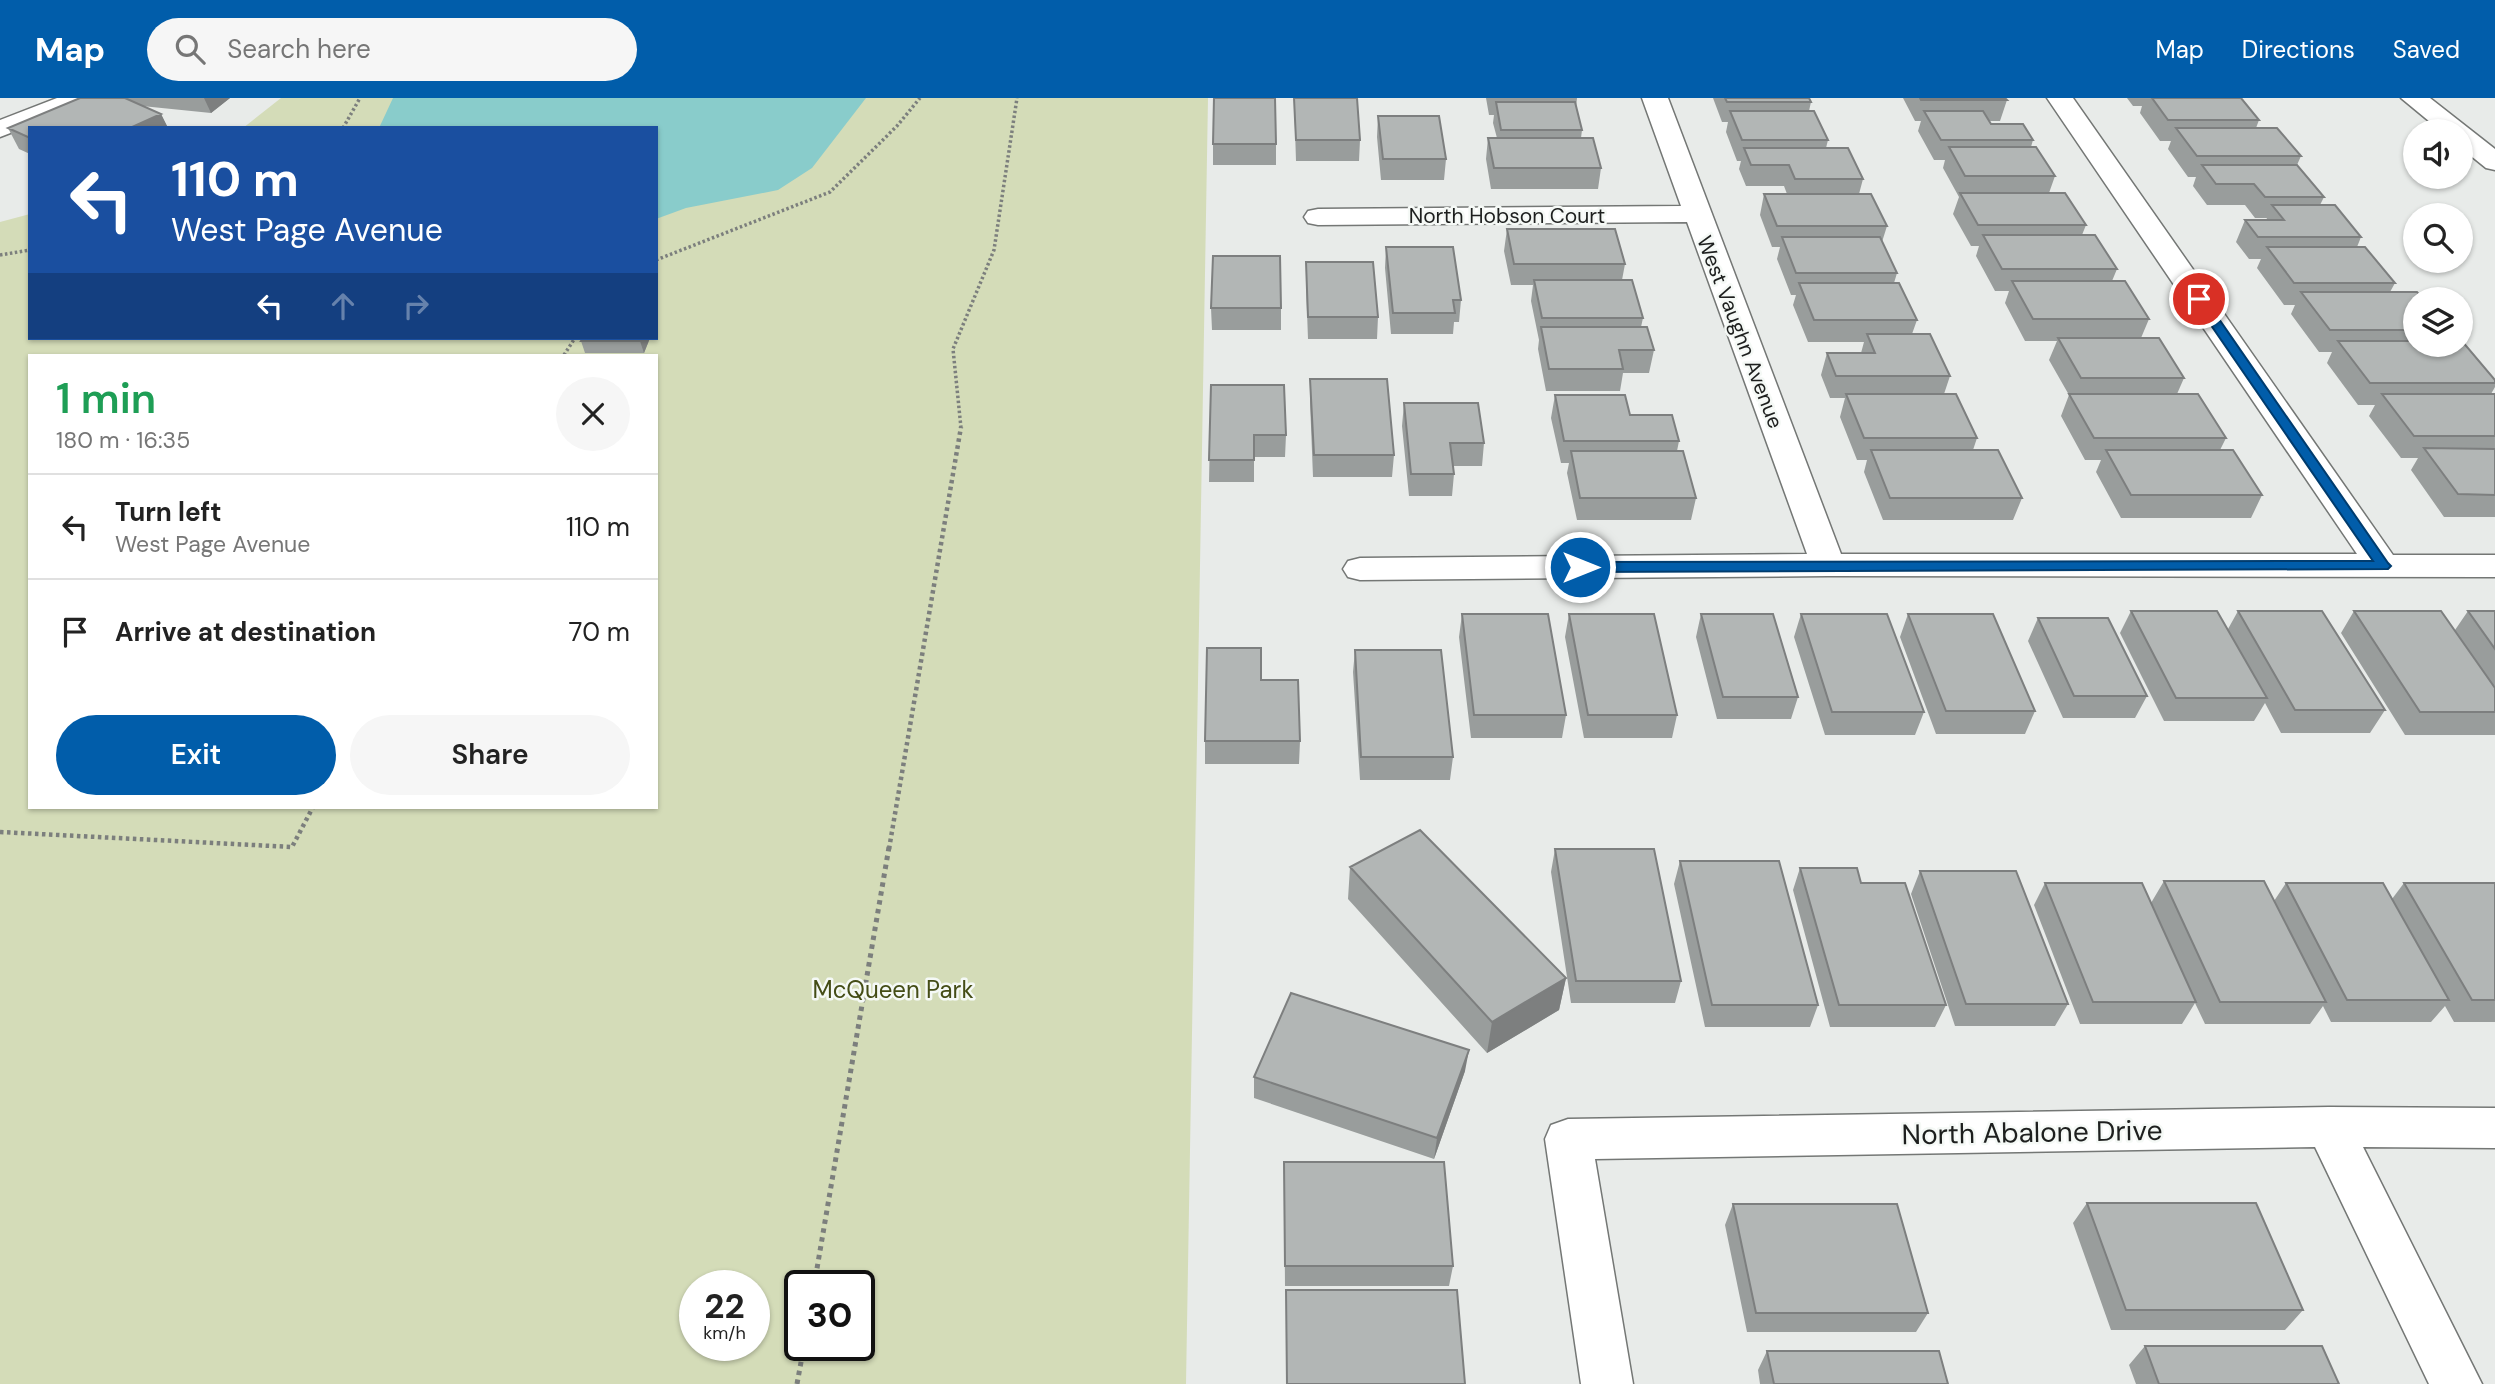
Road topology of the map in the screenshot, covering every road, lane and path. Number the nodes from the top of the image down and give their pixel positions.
1 (79, 98) edge
2 (360, 98) edge
3 (920, 98) edge
4 (1017, 98) edge
5 (1655, 98) edge
6 (2060, 98) edge
7 (2414, 98) edge
8 (2441, 119) edge
9 (345, 126) edge
10 (0, 129) edge
11 (2473, 144) edge
12 (2495, 162) edge
13 (1696, 214) junction
14 (1318, 217) dead end
15 (28, 250) edge
16 (0, 255) edge
17 (658, 259) edge
18 (1828, 565) junction
19 (2383, 566) junction
20 (2495, 566) edge
21 (1360, 569) dead end
22 (312, 809) edge
23 (0, 832) edge
24 (2329, 1127) junction
25 (2495, 1128) edge
26 (817, 1270) edge
27 (801, 1361) edge
28 (797, 1384) edge
29 (1607, 1384) edge
30 (2456, 1384) edge

1 - 10 street
2 - 9 path
3 - 17 path
4 - 26 path
5 - 13 street, West Vaughn Avenue
6 - 19 street
7 - 8 street
11 - 12 street
13 - 14 street, North Hobson Court
13 - 18 street, West Vaughn Avenue
15 - 16 path
18 - 19 street
18 - 21 street
19 - 20 street
22 - 23 path
24 - 25 street, North Abalone Drive
24 - 29 street, North Abalone Drive
24 - 30 street
27 - 28 path

